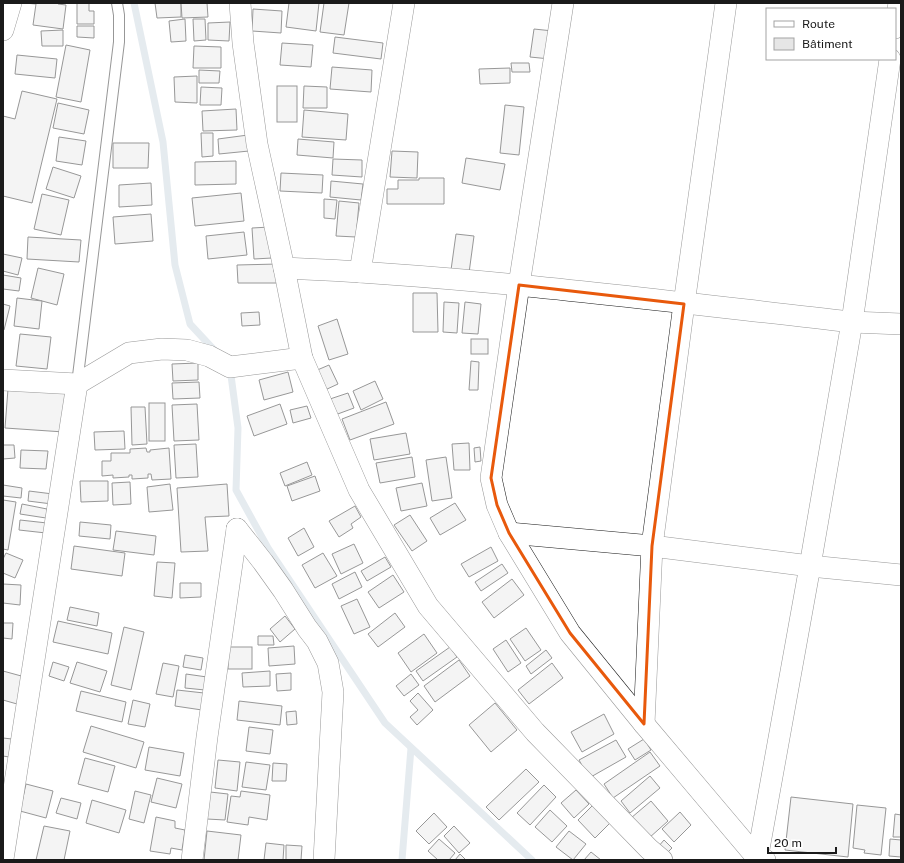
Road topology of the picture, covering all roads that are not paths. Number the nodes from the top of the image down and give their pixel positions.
1 (11, 3) edge
2 (116, 3) edge
3 (240, 3) edge
4 (404, 3) edge
5 (563, 3) edge
6 (726, 3) edge
7 (899, 3) edge
8 (896, 22) edge
9 (3, 30) edge
10 (890, 60) edge
11 (284, 268) junction
12 (360, 272) junction
13 (518, 285) junction
14 (684, 304) junction
15 (852, 322) junction
16 (901, 324) edge
17 (302, 358) junction
18 (3, 380) edge
19 (77, 384) junction
20 (509, 532) junction
21 (652, 546) junction
22 (810, 566) junction
23 (901, 575) edge
24 (644, 724) junction
25 (3, 859) edge
26 (192, 860) edge
27 (324, 860) edge
28 (662, 860) edge
29 (760, 860) edge

1 - 9 street
2 - 19 lane
3 - 11 street
4 - 12 street
5 - 13 street
6 - 14 street
7 - 8 street
10 - 15 street
11 - 12 street
11 - 17 street
12 - 13 street
13 - 14 street
13 - 20 street
14 - 15 street
14 - 21 street
15 - 16 street
15 - 22 street
17 - 19 street
17 - 28 street
18 - 19 street
19 - 25 street
20 - 21 street
20 - 24 street
21 - 22 street
21 - 24 street
22 - 23 street
22 - 29 street
24 - 29 street
26 - 27 street

